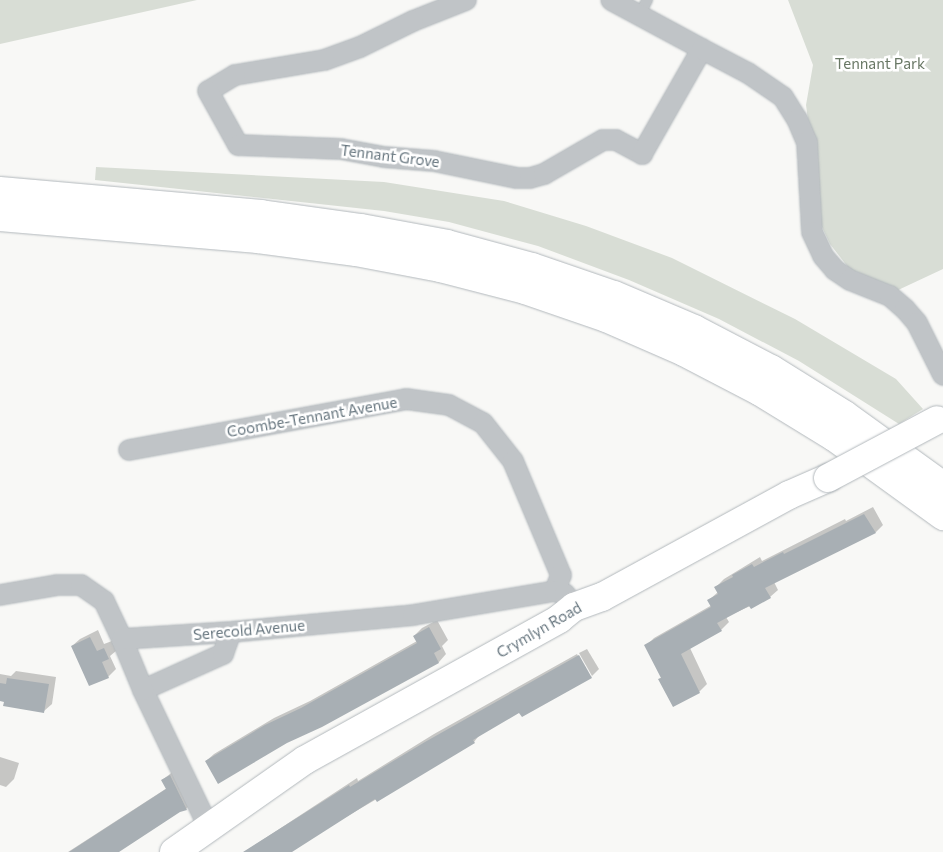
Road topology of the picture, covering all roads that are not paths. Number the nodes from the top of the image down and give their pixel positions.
1 (466, 0) edge
2 (611, 0) edge
3 (644, 7) edge
4 (702, 49) junction
5 (0, 191) edge
6 (0, 217) edge
7 (943, 375) edge
8 (940, 418) edge
9 (129, 450) dead end
10 (943, 486) edge
11 (943, 516) edge
12 (0, 595) edge
13 (564, 599) junction
14 (231, 632) junction
15 (122, 639) junction
16 (143, 690) junction
17 (209, 828) junction
18 (174, 852) edge

1 - 4 street, Tennant Grove
2 - 3 street
3 - 4 street
4 - 7 street
5 - 10 main road
6 - 11 main road
8 - 13 main road, Crymlyn Road, bridge
9 - 13 street, Coombe-Tennant Avenue
12 - 15 street
13 - 14 street, Serecold Avenue
13 - 17 main road, Crymlyn Road
14 - 15 street, Serecold Avenue
14 - 16 street
15 - 16 street
16 - 17 street
17 - 18 main road, Crymlyn Road

